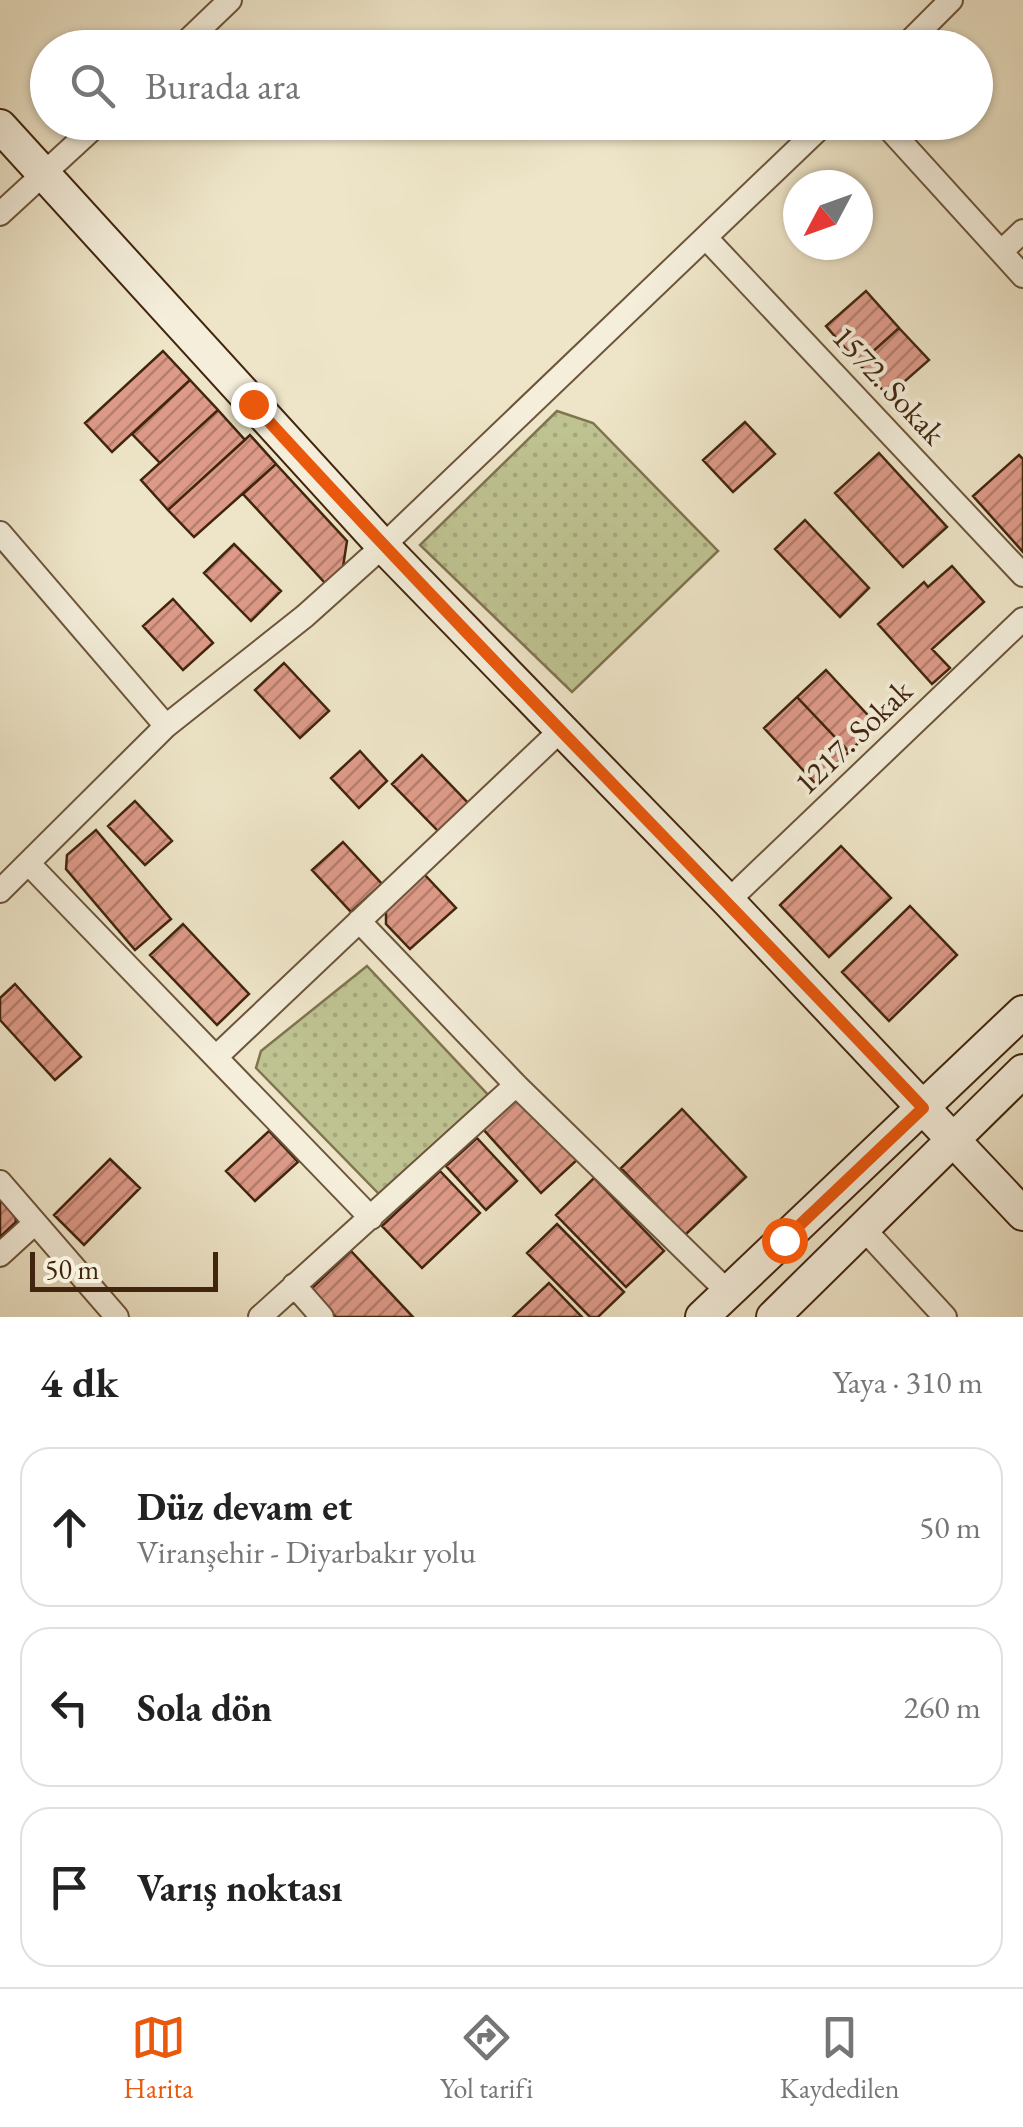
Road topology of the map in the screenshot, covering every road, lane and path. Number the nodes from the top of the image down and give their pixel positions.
1 (230, 0) edge
2 (951, 0) edge
3 (199, 30) edge
4 (920, 30) edge
5 (0, 126) edge
6 (81, 140) edge
7 (808, 140) edge
8 (900, 140) edge
9 (44, 176) junction
10 (0, 214) edge
11 (1023, 231) edge
12 (707, 239) junction
13 (1002, 251) junction
14 (1023, 276) edge
15 (0, 533) edge
16 (383, 546) junction
17 (1023, 576) edge
18 (1023, 619) edge
19 (166, 726) junction
20 (561, 730) junction
21 (29, 864) junction
22 (0, 891) edge
23 (728, 902) junction
24 (359, 921) junction
25 (1023, 1012) edge
26 (216, 1057) junction
27 (1023, 1071) edge
28 (516, 1085) junction
29 (923, 1108) junction
30 (952, 1139) junction
31 (0, 1182) edge
32 (1023, 1214) edge
33 (370, 1218) junction
34 (35, 1222) junction
35 (863, 1228) junction
36 (0, 1255) edge
37 (294, 1285) junction
38 (729, 1292) junction
39 (118, 1317) edge
40 (260, 1317) edge
41 (322, 1317) edge
42 (702, 1317) edge
43 (773, 1317) edge
44 (945, 1317) edge

1 - 3 street
2 - 4 street
5 - 9 street
6 - 9 street
7 - 12 street
8 - 13 street
9 - 10 street
9 - 16 street
11 - 13 street
12 - 16 street
12 - 17 street, 1572. Sokak
13 - 14 street
15 - 19 street
16 - 19 street
16 - 20 street
18 - 23 street, 1217. Sokak
19 - 21 street
20 - 23 street
20 - 24 street
21 - 22 street
21 - 26 street
23 - 29 street
24 - 26 street
24 - 28 street
25 - 29 street
26 - 33 street
27 - 30 street
28 - 33 street
28 - 38 street
29 - 30 street
29 - 38 street
30 - 32 street
30 - 35 street
31 - 34 street
33 - 37 street
34 - 36 street
34 - 39 street
35 - 43 street
35 - 44 street
37 - 40 street
37 - 41 street
38 - 42 street

